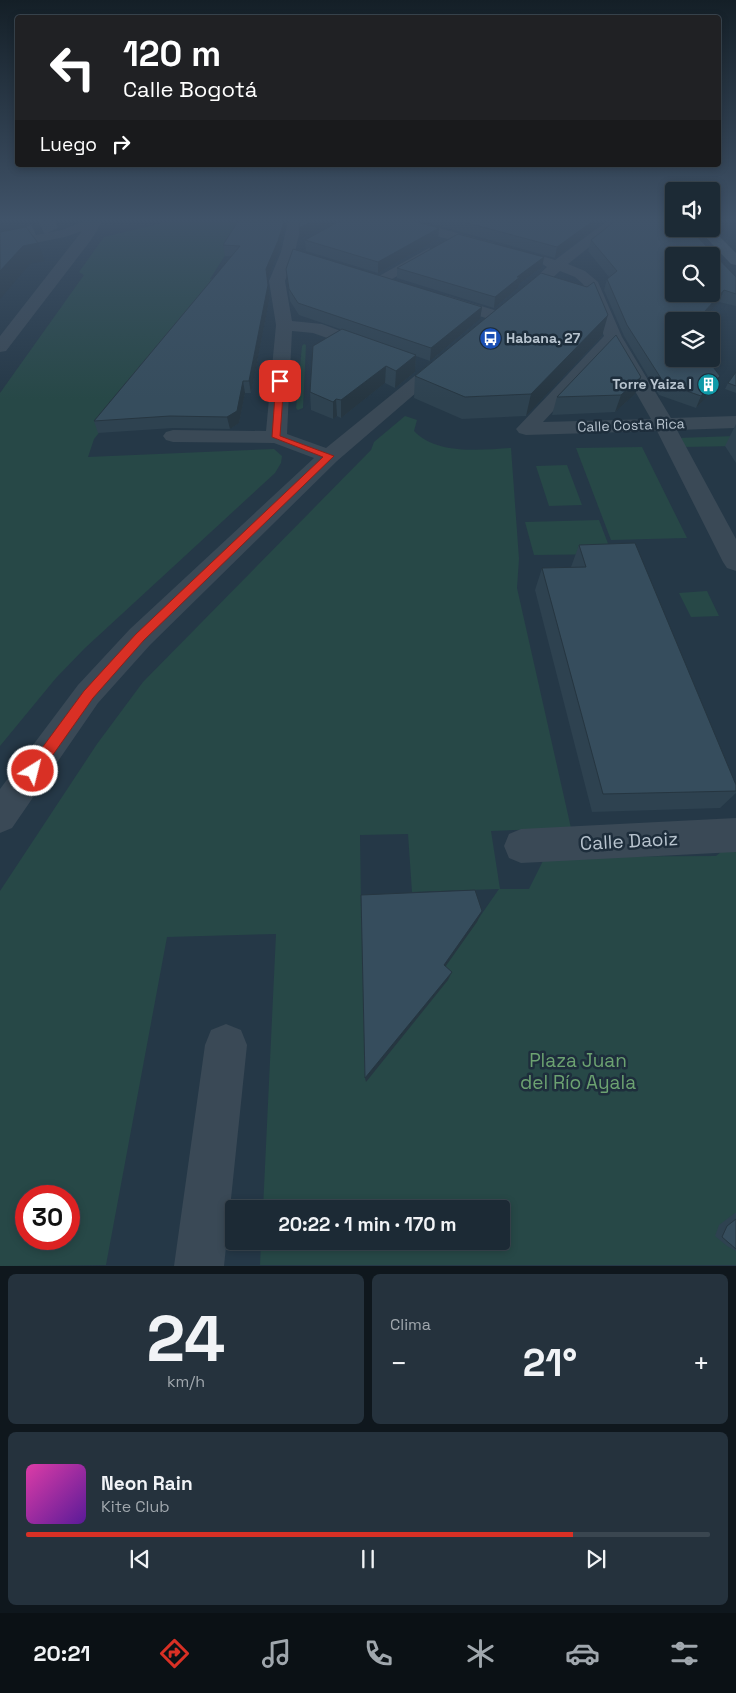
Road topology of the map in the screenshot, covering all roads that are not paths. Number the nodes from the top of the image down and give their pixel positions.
1 (52, 280) edge
2 (277, 280) edge
3 (380, 280) edge
4 (541, 280) edge
5 (588, 280) edge
6 (398, 286) edge
7 (527, 293) junction
8 (594, 293) junction
9 (434, 297) edge
10 (498, 317) junction
11 (284, 325) junction
12 (613, 337) junction
13 (0, 347) edge
14 (386, 354) edge
15 (736, 422) edge
16 (664, 424) junction
17 (173, 436) dead end
18 (276, 437) junction
19 (329, 456) junction
20 (736, 562) edge
21 (0, 817) edge
22 (736, 835) edge
23 (522, 846) dead end
24 (226, 1045) dead end
25 (200, 1266) edge

1 - 13 street
2 - 11 street
3 - 6 street
4 - 7 street
5 - 8 street
7 - 8 street
7 - 10 street
8 - 12 street
9 - 10 street
10 - 19 street
11 - 14 street
11 - 18 street
12 - 16 street
12 - 16 street, Calle Costa Rica
15 - 16 street, Calle Costa Rica
16 - 20 street
17 - 18 street
18 - 19 street
19 - 21 street
22 - 23 street, Calle Daoiz
24 - 25 street

